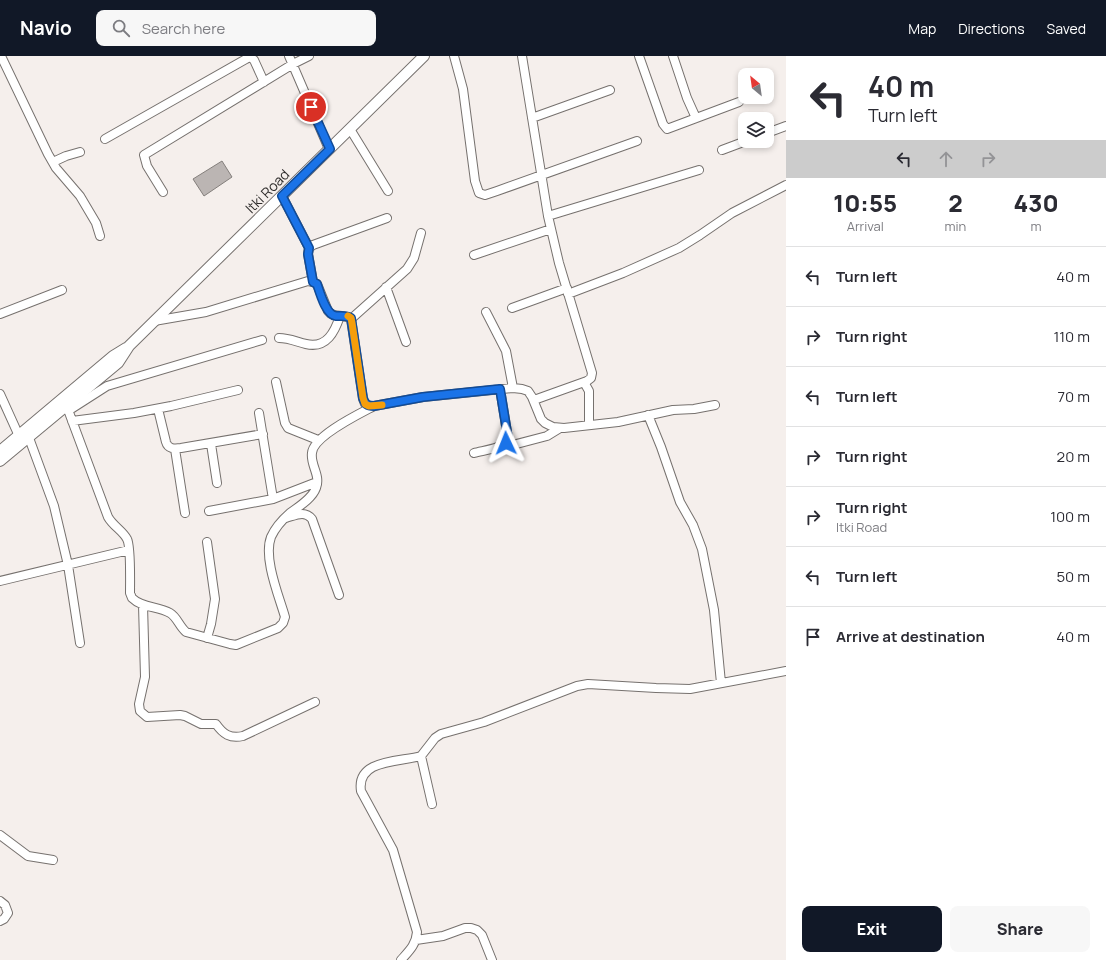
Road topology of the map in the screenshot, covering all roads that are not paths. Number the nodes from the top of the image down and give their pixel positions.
1 (1, 56) edge
2 (290, 56) edge
3 (309, 56) edge
4 (424, 56) edge
5 (454, 56) edge
6 (522, 56) edge
7 (639, 56) edge
8 (673, 56) edge
9 (293, 64) junction
10 (264, 82) junction
11 (610, 90) dead end
12 (738, 102) edge
13 (532, 118) junction
14 (696, 118) junction
15 (786, 126) edge
16 (350, 129) junction
17 (774, 130) edge
18 (105, 139) dead end
19 (637, 141) dead end
20 (738, 144) edge
21 (330, 149) junction
22 (722, 150) dead end
23 (80, 152) dead end
24 (53, 162) junction
25 (699, 170) dead end
26 (542, 175) junction
27 (786, 185) edge
28 (388, 191) dead end
29 (163, 192) dead end
30 (282, 196) junction
31 (548, 216) junction
32 (387, 218) dead end
33 (551, 230) junction
34 (421, 233) dead end
35 (100, 236) dead end
36 (309, 248) junction
37 (474, 256) dead end
38 (313, 282) junction
39 (386, 287) junction
40 (62, 290) dead end
41 (567, 291) junction
42 (512, 308) dead end
43 (486, 312) dead end
44 (0, 314) edge
45 (340, 316) junction
46 (351, 318) junction
47 (154, 321) junction
48 (279, 338) dead end
49 (262, 340) dead end
50 (406, 342) dead end
51 (129, 346) junction
52 (587, 381) junction
53 (276, 382) dead end
54 (513, 388) junction
55 (500, 389) junction
56 (238, 390) dead end
57 (0, 394) edge
58 (534, 400) junction
59 (715, 405) dead end
60 (374, 406) junction
61 (67, 409) junction
62 (158, 409) junction
63 (259, 413) dead end
64 (648, 415) junction
65 (72, 421) junction
66 (590, 425) junction
67 (560, 428) junction
68 (262, 434) junction
69 (24, 437) junction
70 (318, 440) junction
71 (211, 444) junction
72 (509, 446) dead end
73 (175, 449) junction
74 (0, 452) edge
75 (474, 453) dead end
76 (0, 461) edge
77 (317, 482) junction
78 (218, 483) dead end
79 (273, 499) junction
80 (209, 511) dead end
81 (185, 513) dead end
82 (283, 519) junction
83 (207, 542) dead end
84 (129, 550) junction
85 (68, 565) junction
86 (0, 581) edge
87 (339, 595) dead end
88 (143, 605) junction
89 (207, 638) junction
90 (80, 643) dead end
91 (786, 671) edge
92 (721, 683) junction
93 (315, 702) dead end
94 (421, 756) junction
95 (432, 804) dead end
96 (0, 835) edge
97 (53, 860) dead end
98 (0, 901) edge
99 (0, 921) edge
100 (416, 940) junction
101 (401, 960) edge
102 (492, 960) edge

1 - 24 street
2 - 9 street
3 - 9 street
4 - 16 street, Itki Road
5 - 26 street
6 - 13 street
7 - 14 street
8 - 14 street
9 - 10 street
9 - 21 street
10 - 18 street
10 - 29 street
11 - 13 street
12 - 14 street
13 - 26 street
15 - 17 street
16 - 21 street, Itki Road
16 - 28 street
19 - 26 street
20 - 22 street
21 - 30 street, Itki Road
23 - 24 street
24 - 35 street
25 - 31 street
26 - 31 street
27 - 41 street
30 - 36 street
30 - 47 street, Itki Road
31 - 33 street
32 - 36 street
33 - 37 street
33 - 41 street
34 - 39 street
36 - 38 street
38 - 45 street
38 - 47 street
39 - 46 street
39 - 50 street
40 - 44 street
41 - 42 street
41 - 52 street
43 - 54 street
45 - 46 street
45 - 48 street
46 - 60 street
47 - 51 street, Itki Road
49 - 61 street
51 - 61 street
51 - 69 street
52 - 58 street
52 - 66 street
53 - 70 street
54 - 55 street
54 - 58 street
55 - 60 street
55 - 75 street
56 - 62 street
57 - 69 street
58 - 67 street
59 - 64 street
60 - 70 street
61 - 65 street
61 - 69 street
62 - 65 street
62 - 73 street
63 - 68 street
64 - 66 street
64 - 92 street
65 - 84 street
66 - 67 street
67 - 72 street
68 - 71 street
68 - 79 street
69 - 74 street
69 - 76 street
69 - 85 street
70 - 77 street
71 - 73 street
71 - 78 street
73 - 81 street
77 - 79 street
77 - 82 street
79 - 80 street
82 - 87 street
82 - 89 street
83 - 89 street
84 - 85 street
84 - 88 street
85 - 86 street
85 - 90 street
88 - 89 street
88 - 93 street
91 - 92 street
92 - 94 street
94 - 95 street
94 - 100 street
96 - 97 street
98 - 99 street
100 - 101 street
100 - 102 street

